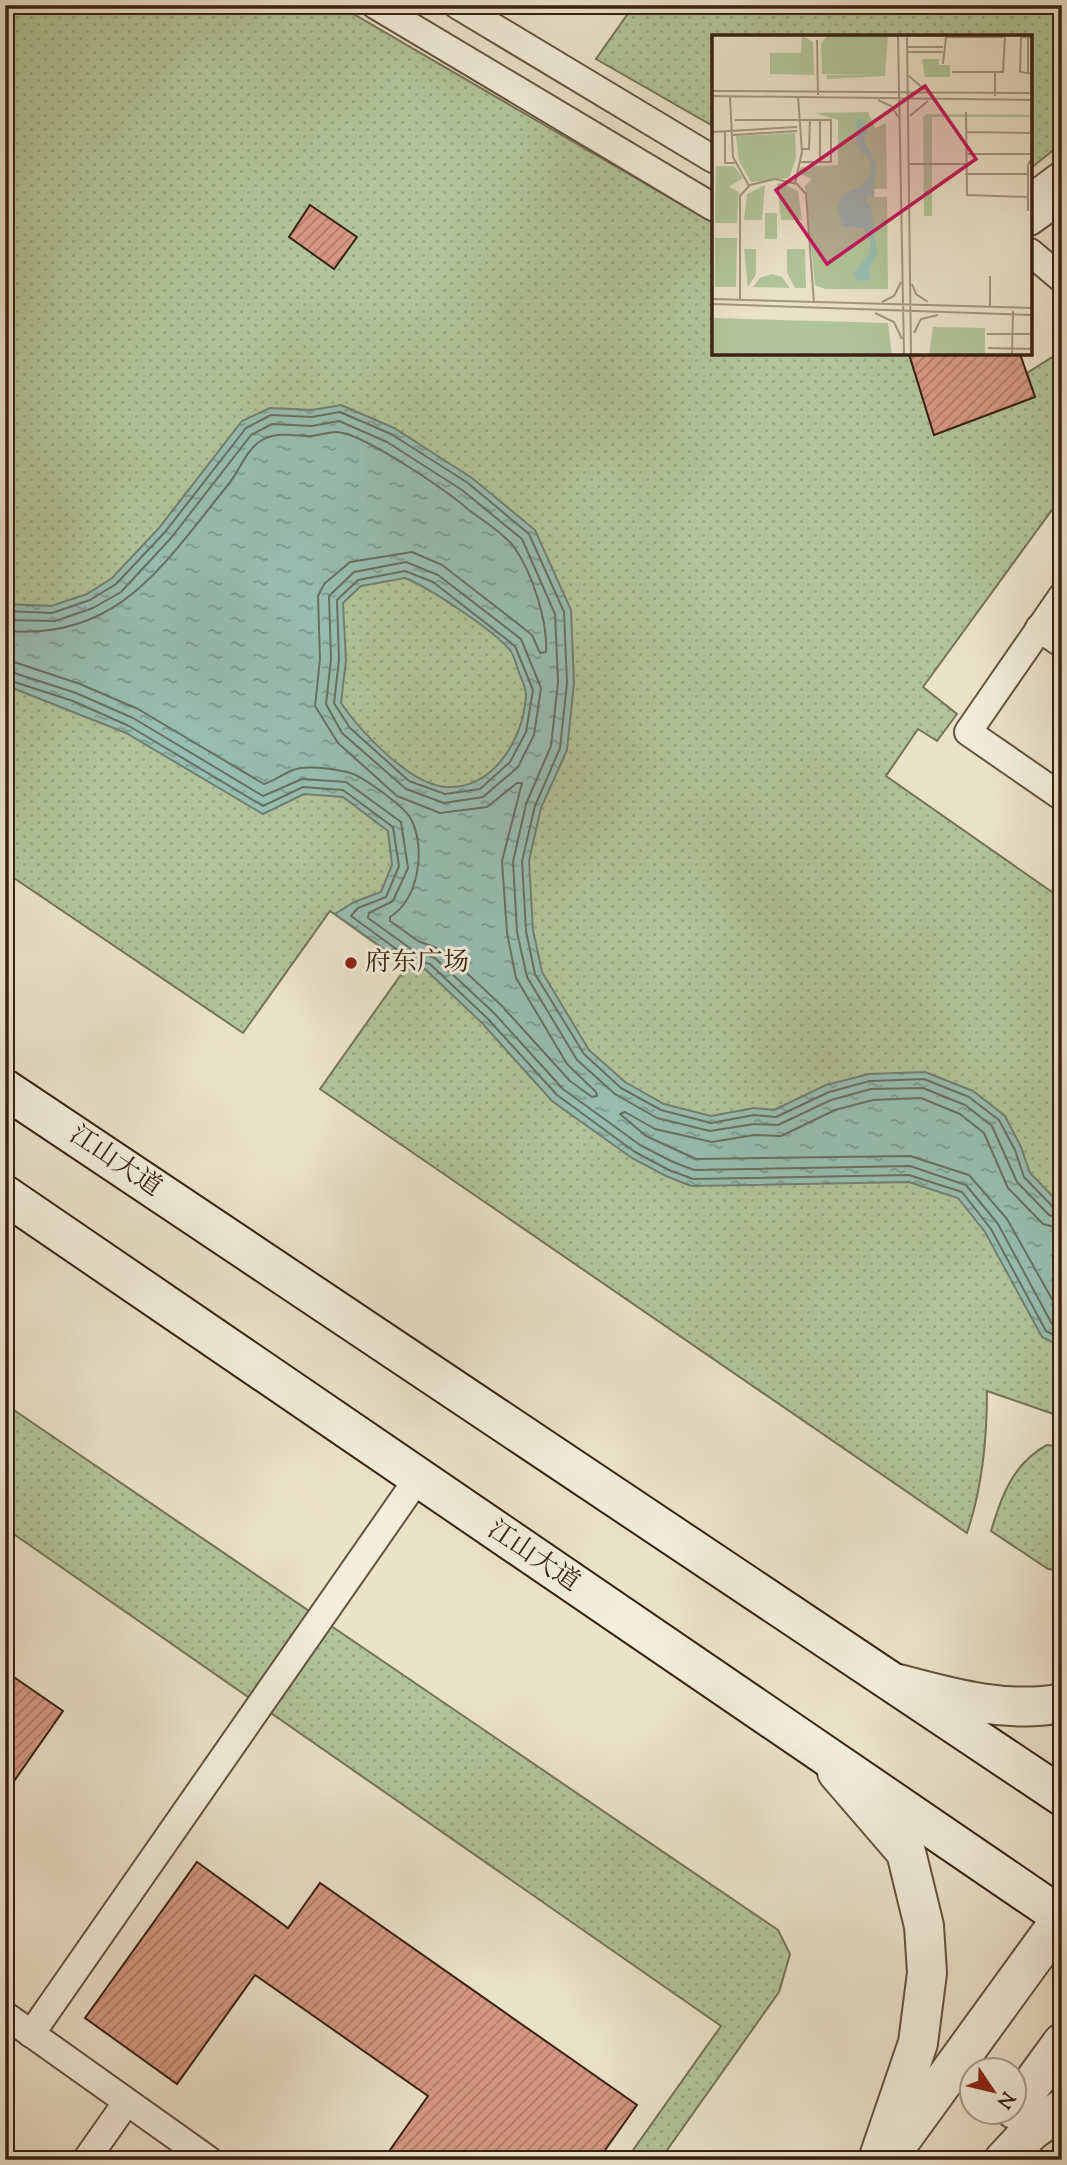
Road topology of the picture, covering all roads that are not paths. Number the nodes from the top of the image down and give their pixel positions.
1 (375, 5) edge
2 (457, 5) edge
3 (712, 158) edge
4 (1062, 174) edge
5 (1032, 196) edge
6 (1062, 198) edge
7 (712, 206) edge
8 (1032, 220) edge
9 (1032, 254) edge
10 (1062, 279) edge
11 (1062, 596) edge
12 (1039, 628) junction
13 (1062, 644) edge
14 (1062, 797) edge
15 (5, 1089) edge
16 (5, 1195) edge
17 (418, 1478) junction
18 (891, 1682) junction
19 (1062, 1703) edge
20 (822, 1755) junction
21 (1062, 1796) edge
22 (1062, 1917) edge
23 (5, 2015) edge
24 (31, 2034) junction
25 (1062, 2043) edge
26 (1028, 2090) edge
27 (126, 2103) junction
28 (1062, 2109) edge
29 (1002, 2126) edge
30 (86, 2160) edge
31 (209, 2160) edge
32 (878, 2160) edge
33 (887, 2160) edge
34 (978, 2160) edge
35 (1004, 2160) edge

1 - 7 lane
2 - 3 lane
4 - 5 lane
6 - 8 lane
9 - 10 lane
11 - 12 lane
12 - 13 lane
12 - 14 lane
15 - 18 main road, 江山大道
16 - 17 main road, 江山大道
17 - 20 main road, 江山大道
17 - 24 lane
18 - 19 main road
18 - 21 main road, 江山大道
20 - 22 main road, 江山大道
20 - 32 main road
22 - 33 main road
23 - 24 lane
24 - 27 lane
25 - 26 main road
27 - 30 lane
27 - 31 lane
28 - 35 main road
29 - 34 main road

